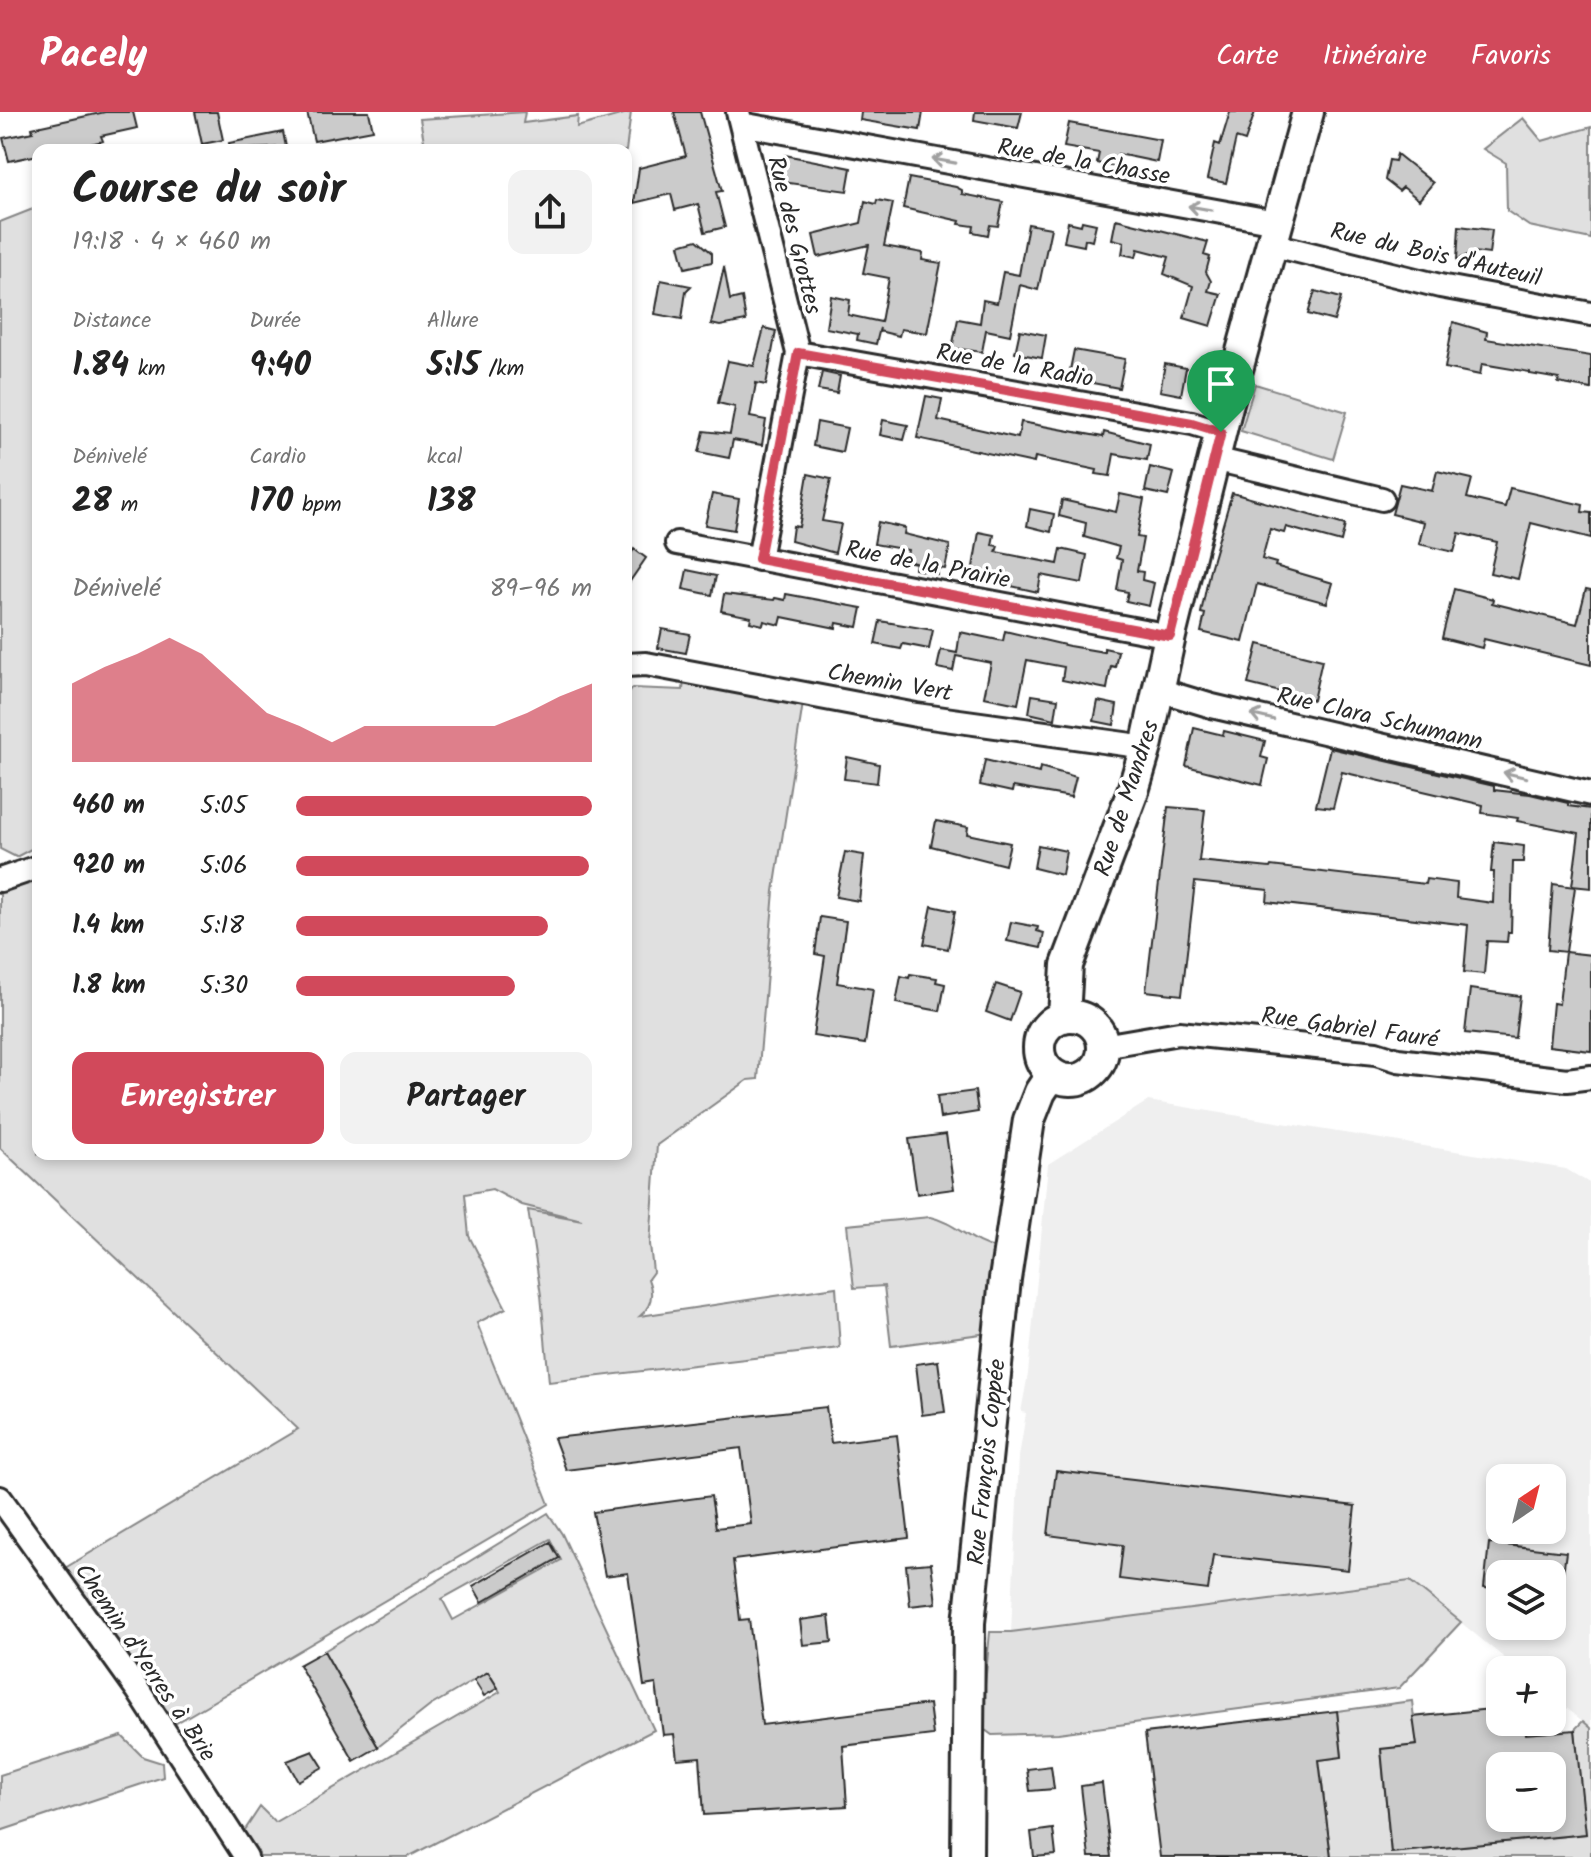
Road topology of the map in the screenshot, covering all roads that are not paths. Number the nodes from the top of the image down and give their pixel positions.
1 (1308, 112) edge
2 (739, 118) edge
3 (1273, 233) junction
4 (1591, 314) edge
5 (798, 353) junction
6 (1217, 446) junction
7 (1382, 499) dead end
8 (677, 543) dead end
9 (759, 559) junction
10 (1170, 636) junction
11 (632, 665) edge
12 (1159, 690) junction
13 (1146, 747) junction
14 (1591, 794) edge
15 (32, 869) edge
16 (0, 880) edge
17 (1064, 1017) junction
18 (1103, 1046) junction
19 (1052, 1074) junction
20 (1591, 1077) edge
21 (0, 1498) edge
22 (246, 1857) edge
23 (967, 1857) edge

1 - 3 street, Rue de Mandres
3 -> 2 street, Rue de la Chasse
2 - 5 street, Rue des Grottes
3 - 4 street, Rue du Bois d'Auteuil
3 - 6 street, Rue de Mandres
5 - 6 street, Rue de la Radio
5 - 9 street, Rue des Grottes
6 - 7 street, Rue de la Radio
6 - 10 street, Rue de Mandres
8 - 9 street, Rue de la Prairie
9 - 10 street, Rue de la Prairie
10 - 12 street, Rue de Mandres
11 - 13 street, Chemin Vert
12 - 13 street, Rue de Mandres
14 -> 12 street, Rue Clara Schumann
13 - 17 street, Rue de Mandres
15 - 16 street
17 - 18 street
17 - 19 street
18 - 19 street
18 - 20 street, Rue Gabriel Fauré
19 - 23 street, Rue François Coppée
21 - 22 street, Chemin d'Yerres à Brie

